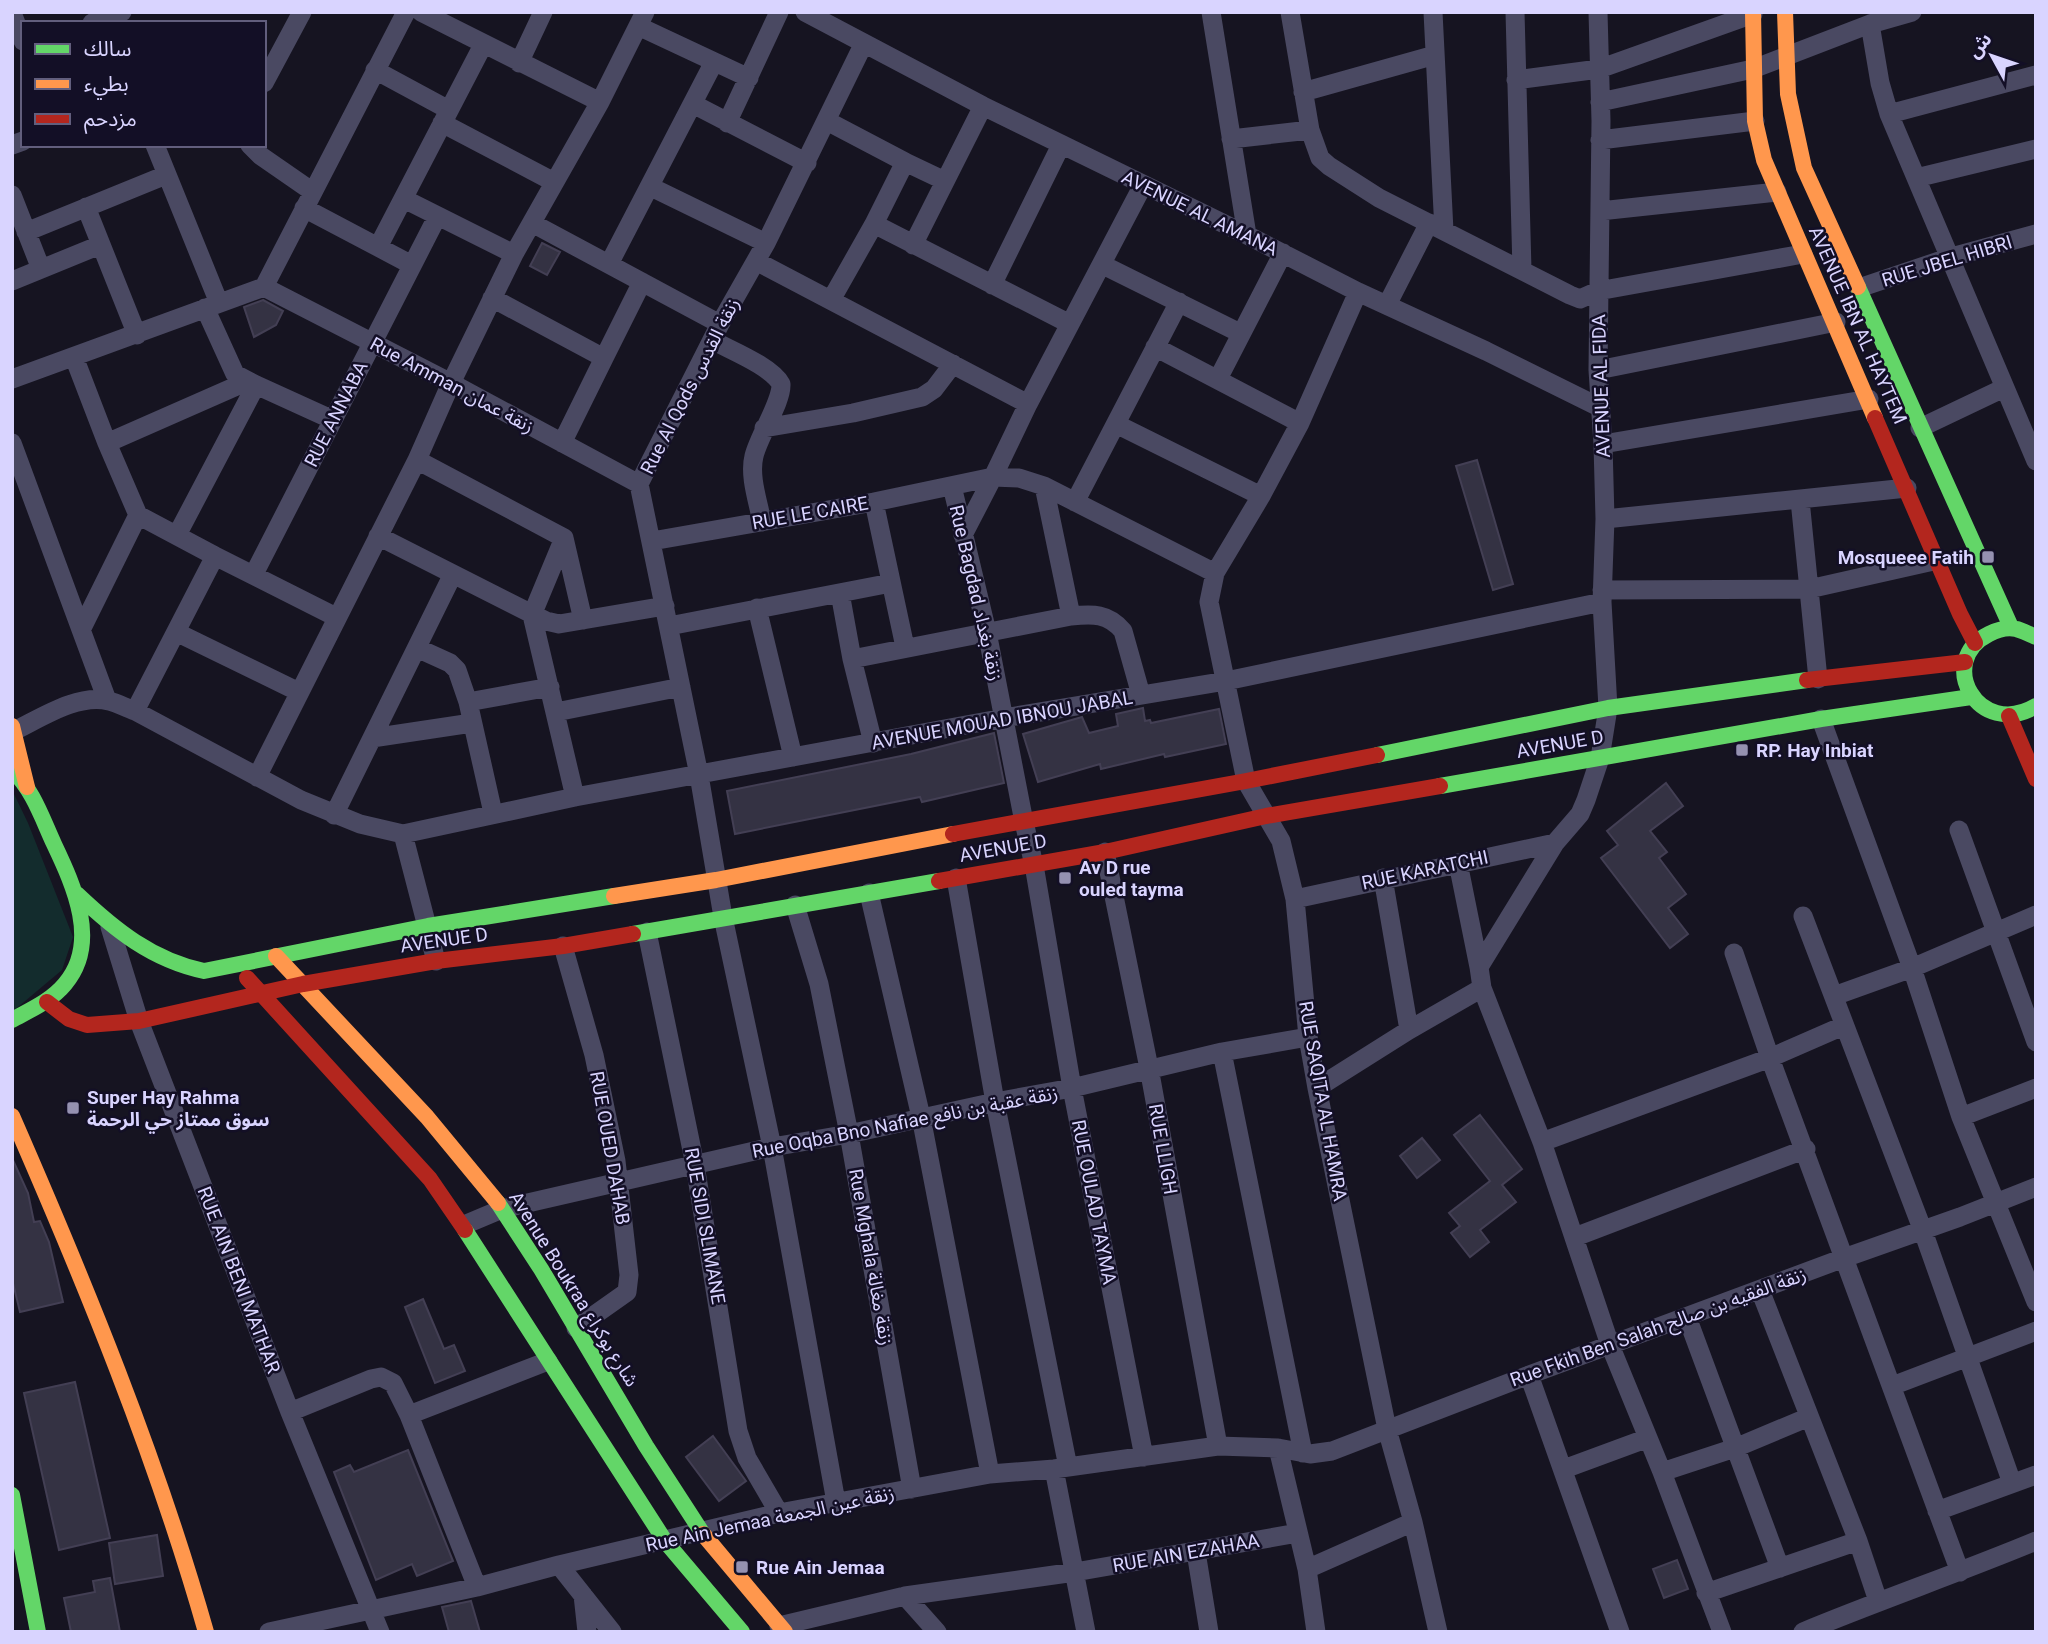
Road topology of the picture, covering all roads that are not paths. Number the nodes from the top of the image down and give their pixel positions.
1 (302, 12) edge
2 (406, 12) edge
3 (421, 12) edge
4 (543, 12) edge
5 (779, 12) edge
6 (804, 12) edge
7 (1211, 12) edge
8 (1290, 12) edge
9 (1433, 12) edge
10 (1515, 12) edge
11 (1598, 12) edge
12 (1785, 12) edge
13 (1912, 12) edge
14 (12, 13) edge
15 (1753, 13) edge
16 (641, 19) edge
17 (1870, 24) junction
18 (21, 36) edge
19 (864, 43) junction
20 (483, 45) junction
21 (1435, 55) junction
22 (1787, 55) junction
23 (714, 62) junction
24 (519, 63) junction
25 (375, 69) junction
26 (1599, 69) junction
27 (1753, 69) junction
28 (2036, 75) edge
29 (749, 78) junction
30 (266, 79) edge
31 (1516, 80) junction
32 (1303, 92) junction
33 (600, 102) junction
34 (1600, 102) junction
35 (692, 104) junction
36 (983, 106) junction
37 (1889, 114) junction
38 (445, 117) junction
39 (827, 121) junction
40 (1755, 121) junction
41 (727, 122) junction
42 (1310, 130) junction
43 (1231, 139) junction
44 (1600, 140) junction
45 (1061, 145) junction
46 (156, 147) edge
47 (252, 147) edge
48 (2036, 149) edge
49 (905, 162) junction
50 (807, 163) junction
51 (166, 175) junction
52 (1916, 178) junction
53 (945, 181) junction
54 (554, 182) junction
55 (1143, 186) junction
56 (651, 187) junction
57 (1777, 192) junction
58 (12, 195) edge
59 (309, 200) junction
60 (404, 200) junction
61 (86, 207) junction
62 (1600, 211) junction
63 (438, 217) junction
64 (532, 223) junction
65 (874, 224) junction
66 (1436, 227) junction
67 (26, 232) junction
68 (2036, 234) edge
69 (1247, 235) junction
70 (766, 243) junction
71 (913, 244) junction
72 (100, 245) junction
73 (378, 247) junction
74 (1283, 253) junction
75 (514, 254) junction
76 (1803, 254) junction
77 (1948, 258) junction
78 (756, 261) junction
79 (609, 264) junction
80 (412, 265) junction
81 (1104, 265) junction
82 (41, 269) junction
83 (1522, 271) junction
84 (12, 281) edge
85 (642, 282) junction
86 (992, 285) junction
87 (264, 287) junction
88 (1859, 288) junction
89 (1598, 291) junction
90 (1358, 292) junction
91 (492, 298) junction
92 (831, 300) junction
93 (1179, 302) junction
94 (212, 305) junction
95 (1387, 305) junction
96 (1836, 322) junction
97 (1070, 324) junction
98 (716, 332) junction
99 (1240, 333) junction
100 (137, 335) junction
101 (372, 343) junction
102 (1155, 346) junction
103 (75, 357) junction
104 (604, 358) junction
105 (953, 364) junction
106 (1598, 370) junction
107 (12, 379) edge
108 (1218, 379) junction
109 (252, 383) junction
110 (451, 383) junction
111 (2004, 388) junction
112 (1869, 400) junction
113 (1028, 404) junction
114 (1600, 407) junction
115 (333, 420) junction
116 (1300, 423) junction
117 (1116, 424) junction
118 (764, 428) junction
119 (1920, 428) junction
120 (12, 443) edge
121 (107, 443) junction
122 (562, 443) junction
123 (1603, 444) junction
124 (416, 460) junction
125 (2036, 460) edge
126 (993, 477) junction
127 (639, 484) junction
128 (960, 484) junction
129 (1044, 486) junction
130 (1907, 488) junction
131 (1261, 496) junction
132 (1800, 500) junction
133 (874, 502) junction
134 (1075, 502) junction
135 (138, 515) junction
136 (1605, 519) junction
137 (762, 522) junction
138 (177, 535) junction
139 (962, 535) junction
140 (378, 536) junction
141 (564, 538) junction
142 (652, 541) junction
143 (215, 556) junction
144 (1938, 560) junction
145 (1215, 573) junction
146 (254, 574) junction
147 (453, 574) junction
148 (891, 583) junction
149 (1809, 589) junction
150 (840, 593) junction
151 (1602, 596) junction
152 (757, 608) junction
153 (532, 615) junction
154 (667, 616) junction
155 (1071, 616) junction
156 (336, 617) junction
157 (583, 621) junction
158 (2011, 627) junction
159 (82, 628) junction
160 (176, 632) junction
161 (987, 632) junction
162 (2036, 637) edge
163 (1975, 643) junction
164 (905, 647) junction
165 (417, 648) junction
166 (852, 659) junction
167 (1965, 663) junction
168 (1818, 680) junction
169 (1226, 681) junction
170 (550, 687) junction
171 (681, 687) junction
172 (299, 692) junction
173 (1141, 695) junction
174 (1971, 696) junction
175 (107, 700) junction
176 (468, 702) junction
177 (2036, 706) edge
178 (1608, 708) junction
179 (135, 711) junction
180 (556, 712) junction
181 (2009, 716) junction
182 (1004, 718) junction
183 (1821, 719) junction
184 (472, 723) junction
185 (13, 728) edge
186 (372, 738) junction
187 (873, 743) junction
188 (793, 757) junction
189 (1600, 758) junction
190 (12, 770) edge
191 (699, 775) junction
192 (257, 777) junction
193 (2036, 779) edge
194 (1246, 781) junction
195 (27, 787) junction
196 (575, 797) junction
197 (493, 813) junction
198 (334, 815) junction
199 (1266, 816) junction
200 (1024, 822) junction
201 (1959, 830) dead end
202 (403, 834) junction
203 (1555, 843) junction
204 (1105, 852) junction
205 (1458, 863) junction
206 (1034, 864) junction
207 (956, 878) junction
208 (1383, 878) junction
209 (716, 880) junction
210 (869, 893) junction
211 (77, 894) junction
212 (1295, 899) junction
213 (795, 905) junction
214 (2036, 915) edge
215 (1803, 916) dead end
216 (723, 917) junction
217 (110, 925) junction
218 (428, 926) junction
219 (647, 932) junction
220 (1995, 932) junction
221 (563, 946) junction
222 (1734, 953) dead end
223 (276, 956) junction
224 (436, 961) junction
225 (237, 965) junction
226 (1479, 967) junction
227 (1912, 968) junction
228 (303, 984) junction
229 (1482, 988) junction
230 (262, 995) junction
231 (1833, 996) junction
232 (47, 1002) junction
233 (13, 1021) edge
234 (139, 1021) junction
235 (1843, 1026) junction
236 (1409, 1030) junction
237 (1308, 1037) junction
238 (2036, 1042) edge
239 (1222, 1052) junction
240 (1770, 1058) junction
241 (1149, 1068) junction
242 (1072, 1088) junction
243 (1317, 1088) junction
244 (2036, 1088) edge
245 (995, 1102) junction
246 (12, 1116) edge
247 (921, 1117) junction
248 (1962, 1117) junction
249 (849, 1134) junction
250 (1542, 1142) junction
251 (772, 1147) junction
252 (1806, 1149) junction
253 (695, 1165) junction
254 (620, 1181) junction
255 (2036, 1187) edge
256 (1996, 1203) junction
257 (502, 1209) junction
258 (464, 1225) junction
259 (1923, 1231) junction
260 (1575, 1237) junction
261 (1844, 1258) junction
262 (2033, 1289) edge
263 (1760, 1290) junction
264 (1687, 1317) junction
265 (576, 1328) junction
266 (2036, 1331) edge
267 (1611, 1345) junction
268 (1969, 1357) junction
269 (548, 1361) junction
270 (1529, 1375) junction
271 (1892, 1386) junction
272 (290, 1412) junction
273 (410, 1415) junction
274 (1809, 1417) junction
275 (1387, 1429) junction
276 (1648, 1438) junction
277 (1218, 1446) junction
278 (1278, 1448) junction
279 (1735, 1448) junction
280 (1303, 1453) junction
281 (1144, 1457) junction
282 (1061, 1468) junction
283 (1563, 1469) junction
284 (1662, 1472) junction
285 (990, 1474) junction
286 (2036, 1475) edge
287 (2012, 1483) junction
288 (912, 1489) junction
289 (12, 1495) edge
290 (836, 1502) junction
291 (1937, 1511) junction
292 (779, 1513) junction
293 (1413, 1522) junction
294 (702, 1532) junction
295 (1298, 1533) junction
296 (665, 1541) junction
297 (1858, 1541) junction
298 (2036, 1541) edge
299 (1196, 1552) junction
300 (559, 1565) junction
301 (1780, 1568) junction
302 (1307, 1569) junction
303 (1075, 1572) junction
304 (1961, 1572) junction
305 (477, 1587) junction
306 (1706, 1593) junction
307 (583, 1594) junction
308 (905, 1596) junction
309 (1878, 1601) junction
310 (371, 1609) junction
311 (782, 1629) edge
312 (38, 1632) edge
313 (206, 1632) edge
314 (269, 1632) edge
315 (380, 1632) edge
316 (587, 1632) edge
317 (612, 1632) edge
318 (742, 1632) edge
319 (937, 1632) edge
320 (1086, 1632) edge
321 (1209, 1632) edge
322 (1316, 1632) edge
323 (1438, 1632) edge
324 (1620, 1632) edge
325 (1722, 1632) edge
326 (1803, 1632) edge

1 - 30 street
2 - 25 street
3 - 20 street
4 - 24 street
5 - 29 street
6 - 19 street, AVENUE AL AMANA
7 - 43 street
8 - 32 street
9 - 21 street
10 - 31 street
11 - 26 street, AVENUE AL FIDA
12 - 22 main road, AVENUE IBN AL HAYTEM
13 - 17 street
14 - 18 street
15 - 26 street
15 - 27 main road, AVENUE IBN AL HAYTEM
16 - 23 street
16 - 33 street
17 - 22 street
17 - 37 street
19 - 36 street, AVENUE AL AMANA
19 - 39 street, Rue Al Qods زنقة القدس
20 - 24 street
20 - 38 street
21 - 32 street
21 - 66 street
22 - 27 street
22 - 88 main road, AVENUE IBN AL HAYTEM
23 - 29 street
23 - 35 street
24 - 33 street
25 - 38 street
25 - 59 street
26 - 31 street
26 - 34 street, AVENUE AL FIDA
27 - 34 street
27 - 40 main road, AVENUE IBN AL HAYTEM
28 - 37 street
29 - 41 street
31 - 83 street
32 - 42 street
33 - 54 street
34 - 44 street, AVENUE AL FIDA
35 - 41 street
35 - 56 street
36 - 45 street, AVENUE AL AMANA
36 - 53 street
37 - 52 street
38 - 54 street
38 - 60 street
39 - 49 street
39 - 50 street, Rue Al Qods زنقة القدس
40 - 44 street
40 - 57 main road, AVENUE IBN AL HAYTEM
41 - 50 street
42 - 43 street
42 - 66 street
43 - 69 street
44 - 62 street, AVENUE AL FIDA
45 - 55 street, AVENUE AL AMANA
45 - 86 street
46 - 51 street
47 - 59 street
48 - 52 street
49 - 53 street
49 - 65 street
50 - 70 street, Rue Al Qods زنقة القدس
51 - 61 street
51 - 94 street
52 - 77 street
53 - 71 street
54 - 64 street
55 - 69 street, AVENUE AL AMANA
55 - 81 street
56 - 70 street
56 - 79 street
57 - 62 street
57 - 76 main road, AVENUE IBN AL HAYTEM
58 - 67 street
59 - 73 street
59 - 87 street
60 - 63 street
60 - 73 street
61 - 67 street
61 - 72 street
62 - 89 street, AVENUE AL FIDA
63 - 75 street
63 - 80 street, RUE ANNABA
64 - 75 street
64 - 79 street
65 - 71 street
65 - 92 street
66 - 83 street
66 - 95 street
67 - 82 street
68 - 77 street, RUE JBEL HIBRI
69 - 74 street, AVENUE AL AMANA
70 - 78 street, Rue Al Qods زنقة القدس
71 - 86 street
72 - 82 street
72 - 100 street
73 - 80 street
74 - 90 street, AVENUE AL AMANA
74 - 99 street
75 - 91 street
76 - 89 street
76 - 96 main road, AVENUE IBN AL HAYTEM
77 - 88 street, RUE JBEL HIBRI
77 - 111 street
78 - 92 street
78 - 98 street, Rue Al Qods زنقة القدس
79 - 85 street
80 - 101 street, RUE ANNABA
81 - 93 street
81 - 97 street
82 - 84 street
83 - 89 street
85 - 98 street
85 - 104 street
86 - 97 street
87 - 94 street
87 - 101 street, Rue Amman زنقة عمان
88 - 119 main road, AVENUE IBN AL HAYTEM
89 - 106 street, AVENUE AL FIDA
90 - 95 street, AVENUE AL AMANA
90 - 116 street
91 - 104 street
91 - 110 street
92 - 105 street
93 - 99 street
93 - 102 street
94 - 100 street
94 - 109 street
95 - 114 street, AVENUE AL AMANA
96 - 106 street
96 - 112 main road, AVENUE IBN AL HAYTEM
97 - 113 street
98 - 118 street
98 - 127 street, Rue Al Qods زنقة القدس
99 - 108 street
100 - 103 street
101 - 110 street, Rue Amman زنقة عمان
101 - 115 street, RUE ANNABA
102 - 108 street
102 - 117 street
103 - 107 street
103 - 121 street
104 - 122 street
105 - 113 street
105 - 118 street
106 - 114 street, AVENUE AL FIDA
108 - 116 street
109 - 115 street
109 - 121 street
109 - 138 street
110 - 122 street, Rue Amman زنقة عمان
110 - 124 street
111 - 119 street
111 - 125 street
112 - 123 street
112 - 130 main road, AVENUE IBN AL HAYTEM
113 - 126 street
114 - 123 street, AVENUE AL FIDA
115 - 146 street, RUE ANNABA
116 - 131 street
117 - 131 street
117 - 134 street
118 - 137 street
119 - 158 main road, AVENUE IBN AL HAYTEM
120 - 159 street
121 - 135 street
122 - 127 street, Rue Amman زنقة عمان
123 - 136 street, AVENUE AL FIDA
124 - 140 street
124 - 141 street
126 - 128 street, Rue Bagdad زنقة بغداد
126 - 129 street, Rue Bagdad زنقة بغداد
126 - 139 street
127 - 142 street, Rue Al Qods زنقة القدس
128 - 133 street, RUE LE CAIRE
128 - 139 street, Rue Bagdad زنقة بغداد
129 - 134 street, Rue Bagdad زنقة بغداد
129 - 155 street
130 - 132 street
130 - 144 main road, AVENUE IBN AL HAYTEM
131 - 145 street
132 - 136 street
132 - 149 street
133 - 137 street, RUE LE CAIRE
133 - 148 street
134 - 145 street, Rue Bagdad زنقة بغداد
135 - 138 street
135 - 159 street
136 - 151 street, AVENUE AL FIDA
137 - 142 street, RUE LE CAIRE
138 - 143 street
139 - 161 street, Rue Bagdad زنقة بغداد
140 - 147 street
140 - 156 street
141 - 153 street
141 - 157 street
142 - 154 street, Rue Al Qods زنقة القدس
143 - 146 street
143 - 160 street
144 - 149 street, AVENUE MOUAD IBNOU JABAL
144 - 163 main road, AVENUE IBN AL HAYTEM
145 - 169 street, RUE SAQITA AL HAMRA
146 - 156 street
147 - 153 street
147 - 165 street
148 - 150 street
148 - 164 street
149 - 151 street, AVENUE MOUAD IBNOU JABAL
149 - 168 street
150 - 152 street
150 - 166 street
151 - 169 street, AVENUE MOUAD IBNOU JABAL
151 - 178 street, AVENUE AL FIDA
152 - 154 street
152 - 188 street
153 - 157 street
153 - 170 street
154 - 157 street
154 - 171 street, Rue Al Qods زنقة القدس
155 - 161 street
155 - 173 street
156 - 172 street
158 - 162 main road
158 - 163 main road
159 - 175 street
160 - 172 street
160 - 179 street
161 - 164 street
161 - 182 street, Rue Bagdad زنقة بغداد
163 - 167 main road
164 - 166 street
165 - 176 street
165 - 186 street
166 - 187 street
167 - 168 main road, AVENUE D
167 - 174 main road
168 - 178 main road, AVENUE D
169 - 173 street, AVENUE MOUAD IBNOU JABAL
169 - 194 street, RUE SAQITA AL HAMRA
170 - 176 street
170 - 180 street
171 - 180 street
171 - 191 street, Rue Al Qods زنقة القدس
172 - 192 street
173 - 182 street, AVENUE MOUAD IBNOU JABAL
174 - 181 main road
174 - 183 main road, AVENUE D
175 - 179 street
175 - 185 street
176 - 184 street
177 - 181 main road
178 - 189 street, AVENUE AL FIDA
178 - 194 main road, AVENUE D
179 - 192 street
180 - 196 street
181 - 193 main road
182 - 187 street, AVENUE MOUAD IBNOU JABAL
182 - 200 street, Rue Bagdad زنقة بغداد
183 - 189 main road, AVENUE D
183 - 227 street
184 - 186 street
184 - 197 street
185 - 195 main road
186 - 198 street
187 - 188 street, AVENUE MOUAD IBNOU JABAL
188 - 191 street, AVENUE MOUAD IBNOU JABAL
189 - 199 main road, AVENUE D
189 - 203 street, AVENUE AL FIDA
190 - 195 main road
191 - 196 street, AVENUE MOUAD IBNOU JABAL
191 - 209 street, Rue Al Qods زنقة القدس
192 - 198 street
194 - 199 street, RUE SAQITA AL HAMRA
194 - 200 main road, AVENUE D
195 - 211 main road
196 - 197 street, AVENUE MOUAD IBNOU JABAL
197 - 202 street, AVENUE MOUAD IBNOU JABAL
198 - 202 street
199 - 204 main road, AVENUE D
199 - 212 street, RUE SAQITA AL HAMRA
200 - 206 street, Rue Bagdad زنقة بغداد
200 - 209 main road, AVENUE D
201 - 220 street
202 - 218 street
203 - 205 street, RUE KARATCHI
203 - 226 street, AVENUE AL FIDA
204 - 206 main road, AVENUE D
204 - 241 street, RUE LLIGH
205 - 208 street, RUE KARATCHI
205 - 226 street
206 - 207 main road, AVENUE D
206 - 242 street, RUE OULAD TAYMA
207 - 210 main road, AVENUE D
207 - 245 street
208 - 212 street, RUE KARATCHI
208 - 236 street
209 - 216 street, Rue Al Qods زنقة القدس
209 - 218 main road, AVENUE D
210 - 213 main road, AVENUE D
210 - 247 street
211 - 217 main road, AVENUE D
211 - 232 main road
212 - 237 street, RUE SAQITA AL HAMRA
213 - 216 main road, AVENUE D
213 - 249 street, Rue Mghala زنقة مغالة
214 - 220 street
215 - 231 street
216 - 219 main road, AVENUE D
216 - 251 street, Rue Al Qods زنقة القدس
217 - 225 main road, AVENUE D
217 - 234 street, RUE AIN BENI MATHAR
218 - 223 main road, AVENUE D
218 - 224 street
219 - 221 main road, AVENUE D
219 - 253 street, RUE SIDI SLIMANE
220 - 227 street
220 - 238 street
221 - 224 main road, AVENUE D
221 - 254 street, RUE OUED DAHAB
222 - 240 street
223 - 225 main road, AVENUE D
223 - 228 main road, Avenue Boukraa شارع بوكراع
224 - 228 main road, AVENUE D
225 - 230 main road
226 - 229 street
227 - 231 street
227 - 248 street
228 - 230 main road, AVENUE D
228 - 257 main road, Avenue Boukraa شارع بوكراع
229 - 236 street
229 - 250 street
230 - 234 main road, AVENUE D
230 - 258 main road
231 - 235 street
232 - 233 main road
232 - 234 main road, AVENUE D
234 - 272 street, RUE AIN BENI MATHAR
235 - 240 street
235 - 259 street
236 - 243 street
237 - 239 street, Rue Oqba Bno Nafiae زنقة عقبة بن نافع
237 - 243 street, RUE SAQITA AL HAMRA
239 - 241 street, Rue Oqba Bno Nafiae زنقة عقبة بن نافع
239 - 280 street
240 - 250 street
240 - 252 street
241 - 242 street, Rue Oqba Bno Nafiae زنقة عقبة بن نافع
241 - 277 street, RUE LLIGH
242 - 245 street, Rue Oqba Bno Nafiae زنقة عقبة بن نافع
242 - 281 street, RUE OULAD TAYMA
243 - 275 street, RUE SAQITA AL HAMRA
244 - 248 street
245 - 247 street, Rue Oqba Bno Nafiae زنقة عقبة بن نافع
245 - 282 street
246 - 313 main road
247 - 249 street, Rue Oqba Bno Nafiae زنقة عقبة بن نافع
247 - 285 street
248 - 256 street
249 - 251 street, Rue Oqba Bno Nafiae زنقة عقبة بن نافع
249 - 288 street, Rue Mghala زنقة مغالة
250 - 260 street
251 - 253 street, Rue Oqba Bno Nafiae زنقة عقبة بن نافع
251 - 290 street, Rue Al Qods زنقة القدس
252 - 260 street
252 - 261 street
253 - 254 street, Rue Oqba Bno Nafiae زنقة عقبة بن نافع
253 - 292 street, RUE SIDI SLIMANE
254 - 257 street, Rue Oqba Bno Nafiae زنقة عقبة بن نافع
254 - 265 street, RUE OUED DAHAB
255 - 256 street, Rue Fkih Ben Salah زنقة الفقيه بن صالح
256 - 259 street, Rue Fkih Ben Salah زنقة الفقيه بن صالح
256 - 262 street
257 - 258 street, Rue Oqba Bno Nafiae زنقة عقبة بن نافع
257 - 265 main road, Avenue Boukraa شارع بوكراع
258 - 269 main road
259 - 261 street, Rue Fkih Ben Salah زنقة الفقيه بن صالح
259 - 268 street
260 - 267 street
261 - 263 street, Rue Fkih Ben Salah زنقة الفقيه بن صالح
261 - 271 street
263 - 264 street, Rue Fkih Ben Salah زنقة الفقيه بن صالح
263 - 274 street
264 - 267 street, Rue Fkih Ben Salah زنقة الفقيه بن صالح
264 - 279 street
265 - 294 main road, Avenue Boukraa شارع بوكراع
266 - 268 street
267 - 270 street, Rue Fkih Ben Salah زنقة الفقيه بن صالح
267 - 276 street
268 - 271 street
268 - 287 street
269 - 273 street
269 - 296 main road
270 - 275 street, Rue Fkih Ben Salah زنقة الفقيه بن صالح
270 - 283 street
271 - 291 street
272 - 273 street
272 - 310 street, RUE AIN BENI MATHAR
273 - 305 street
274 - 279 street
274 - 297 street
275 - 280 street, Rue Fkih Ben Salah زنقة الفقيه بن صالح
275 - 293 street, RUE SAQITA AL HAMRA
276 - 283 street
276 - 284 street
277 - 278 street, Rue Ain Jemaa زنقة عين الجمعة
277 - 281 street, Rue Ain Jemaa زنقة عين الجمعة
278 - 280 street, Rue Fkih Ben Salah زنقة الفقيه بن صالح
278 - 295 street
279 - 284 street
279 - 301 street
281 - 282 street, Rue Ain Jemaa زنقة عين الجمعة
282 - 285 street, Rue Ain Jemaa زنقة عين الجمعة
282 - 303 street
283 - 324 street
284 - 306 street
285 - 288 street, Rue Ain Jemaa زنقة عين الجمعة
286 - 287 street
287 - 291 street
288 - 290 street, Rue Ain Jemaa زنقة عين الجمعة
289 - 312 main road
290 - 292 street, Rue Ain Jemaa زنقة عين الجمعة
291 - 304 street
292 - 294 street, Rue Ain Jemaa زنقة عين الجمعة
293 - 302 street
293 - 323 street, RUE SAQITA AL HAMRA
294 - 296 street, Rue Ain Jemaa زنقة عين الجمعة
294 - 311 main road, Avenue Boukraa شارع بوكراع
295 - 299 street, RUE AIN EZAHAA
295 - 302 street
296 - 300 street, Rue Ain Jemaa زنقة عين الجمعة
296 - 318 main road
297 - 301 street
297 - 309 street
298 - 304 street
299 - 303 street, RUE AIN EZAHAA
299 - 321 street
300 - 305 street, Rue Ain Jemaa زنقة عين الجمعة
300 - 307 street
301 - 306 street
302 - 322 street
303 - 308 street, RUE AIN EZAHAA
303 - 320 street
304 - 309 street
305 - 310 street, Rue Ain Jemaa زنقة عين الجمعة
306 - 325 street
307 - 316 street
307 - 317 street
308 - 311 street, RUE AIN EZAHAA
308 - 319 street
309 - 326 street
310 - 314 street, Rue Ain Jemaa زنقة عين الجمعة
310 - 315 street, RUE AIN BENI MATHAR

